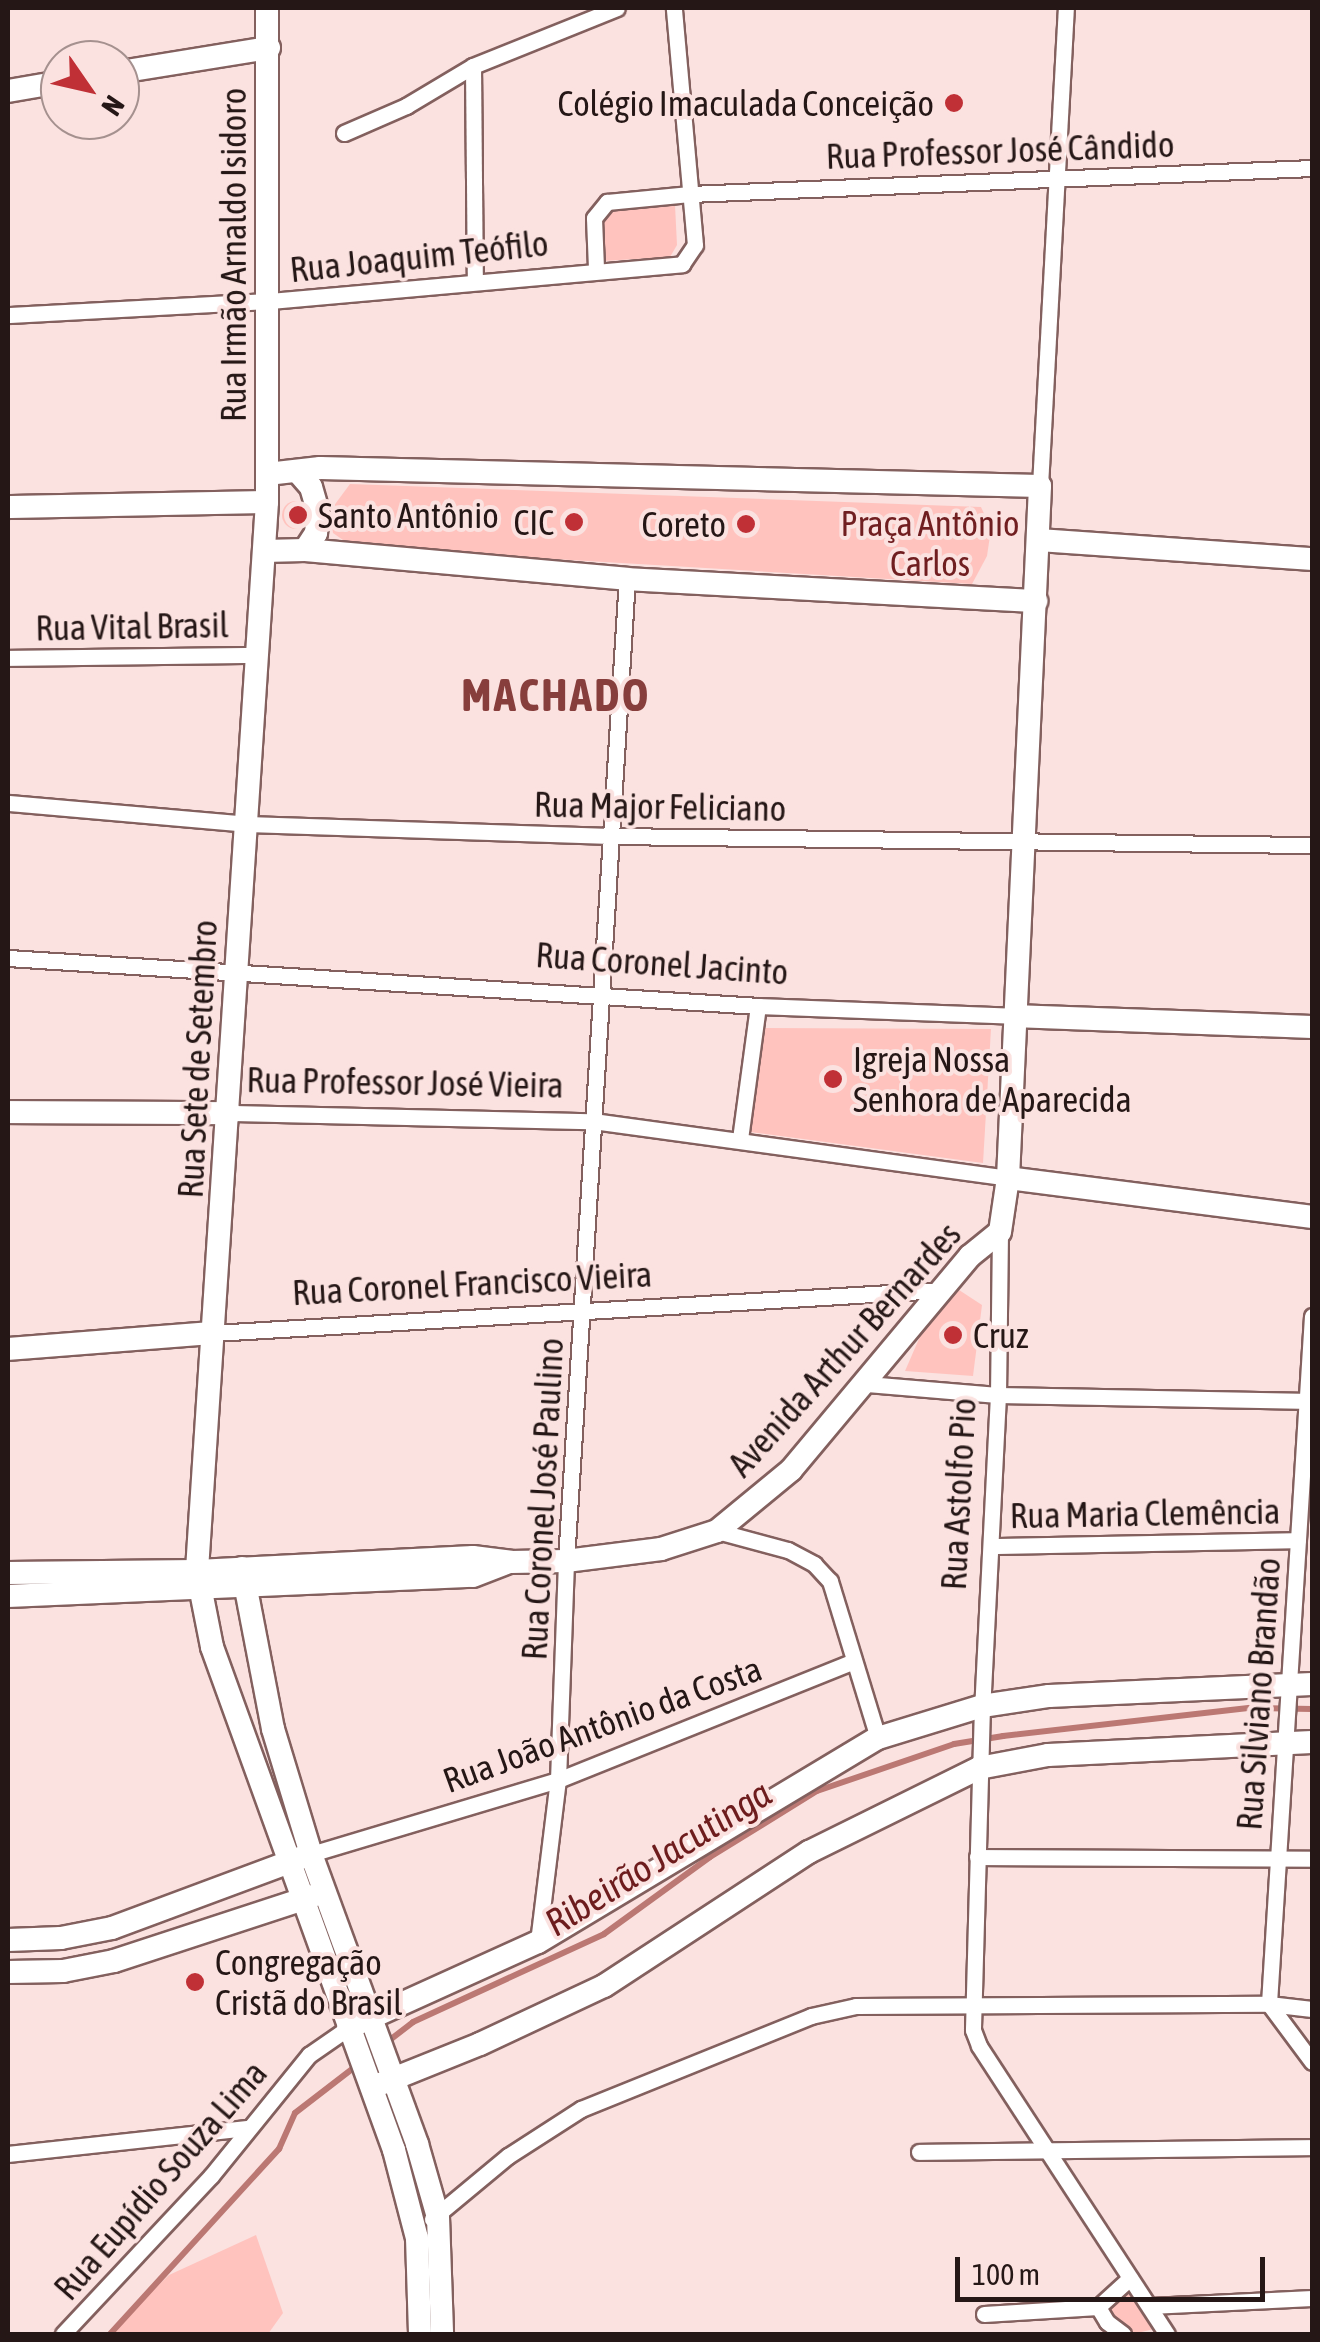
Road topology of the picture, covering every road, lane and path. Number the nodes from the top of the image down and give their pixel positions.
1 (267, 8) edge
2 (617, 8) edge
3 (674, 8) edge
4 (1066, 8) edge
5 (268, 48) junction
6 (473, 66) junction
7 (140, 69) edge
8 (40, 85) edge
9 (8, 91) edge
10 (344, 133) dead end
11 (1312, 168) edge
12 (1056, 177) junction
13 (690, 194) junction
14 (596, 268) junction
15 (476, 280) junction
16 (270, 301) junction
17 (8, 314) edge
18 (296, 471) junction
19 (267, 474) junction
20 (1040, 486) junction
21 (267, 502) junction
22 (8, 507) edge
23 (1039, 540) junction
24 (305, 550) junction
25 (264, 551) junction
26 (1312, 559) edge
27 (627, 579) junction
28 (1036, 600) junction
29 (258, 654) junction
30 (8, 658) edge
31 (8, 804) edge
32 (248, 824) junction
33 (611, 836) junction
34 (1024, 844) junction
35 (1312, 844) edge
36 (8, 958) edge
37 (236, 972) junction
38 (603, 994) junction
39 (758, 1006) junction
40 (1013, 1016) junction
41 (1312, 1027) edge
42 (8, 1112) edge
43 (230, 1113) junction
44 (593, 1121) junction
45 (740, 1140) junction
46 (1008, 1178) junction
47 (1312, 1217) edge
48 (1000, 1232) junction
49 (940, 1290) junction
50 (583, 1312) junction
51 (1312, 1316) edge
52 (213, 1333) junction
53 (8, 1349) edge
54 (867, 1384) junction
55 (998, 1396) junction
56 (1309, 1401) edge
57 (717, 1532) junction
58 (1298, 1540) junction
59 (992, 1546) junction
60 (566, 1561) junction
61 (8, 1573) edge
62 (243, 1577) junction
63 (198, 1580) junction
64 (101, 1582) junction
65 (8, 1596) edge
66 (254, 1638) junction
67 (212, 1648) junction
68 (854, 1661) junction
69 (1296, 1688) edge
70 (982, 1714) junction
71 (273, 1729) junction
72 (246, 1736) junction
73 (878, 1738) junction
74 (1284, 1738) junction
75 (1312, 1742) edge
76 (980, 1761) junction
77 (558, 1780) junction
78 (1277, 1855) junction
79 (978, 1856) junction
80 (300, 1858) junction
81 (1312, 1859) edge
82 (326, 1893) junction
83 (301, 1899) junction
84 (8, 1940) edge
85 (538, 1942) junction
86 (8, 1972) edge
87 (1269, 2004) junction
88 (972, 2007) junction
89 (1312, 2009) edge
90 (371, 2017) junction
91 (362, 2039) junction
92 (1312, 2062) edge
93 (380, 2076) junction
94 (250, 2128) junction
95 (1312, 2146) edge
96 (1046, 2150) junction
97 (919, 2152) dead end
98 (8, 2154) edge
99 (438, 2217) junction
100 (415, 2226) junction
101 (1130, 2278) junction
102 (1312, 2298) edge
103 (1150, 2306) junction
104 (1098, 2307) junction
105 (984, 2314) dead end
106 (1165, 2331) edge
107 (64, 2334) edge
108 (420, 2334) edge
109 (442, 2334) edge
110 (1124, 2334) edge
111 (1145, 2334) edge

1 - 5 street, Rua Irmão Arnaldo Isidoro
2 - 6 street
3 - 13 street
4 - 12 street
5 - 7 street
5 - 16 street, Rua Irmão Arnaldo Isidoro
6 - 10 street
6 - 15 street
8 - 9 street
11 - 12 street, Rua Professor José Cândido
12 - 13 street, Rua Professor José Cândido
12 - 20 street
13 - 14 street, Rua Professor José Cândido
13 - 14 street, Rua Joaquim Teófilo
14 - 15 street, Rua Joaquim Teófilo
15 - 16 street, Rua Joaquim Teófilo
16 - 17 street, Rua Joaquim Teófilo
16 - 19 street, Rua Irmão Arnaldo Isidoro
18 - 19 street
18 - 20 street
18 - 24 street
19 - 21 street, Rua Irmão Arnaldo Isidoro
20 - 23 street
21 - 22 street
21 - 25 street
23 - 26 street
23 - 28 street
24 - 25 street
24 - 27 street
25 - 29 street, Rua Sete de Setembro
27 - 28 street
27 - 33 street, Rua Coronel José Paulino
28 - 34 street, Rua Astolfo Pio
29 - 30 street, Rua Vital Brasil
29 - 32 street, Rua Sete de Setembro
31 - 32 street, Rua Major Feliciano
32 - 33 street, Rua Major Feliciano
32 - 37 street, Rua Sete de Setembro
33 - 34 street, Rua Major Feliciano
33 - 38 street, Rua Coronel José Paulino
34 - 35 street, Rua Major Feliciano
34 - 40 street, Rua Astolfo Pio
36 - 37 street, Rua Coronel Jacinto
37 - 38 street, Rua Coronel Jacinto
37 - 43 street, Rua Sete de Setembro
38 - 39 street, Rua Coronel Jacinto
38 - 44 street, Rua Coronel José Paulino
39 - 40 street, Rua Coronel Jacinto
39 - 45 street
40 - 41 street, Rua Coronel Jacinto
40 - 46 street, Rua Astolfo Pio
42 - 43 street, Rua Professor José Vieira
43 - 44 street, Rua Professor José Vieira
43 - 52 street, Rua Sete de Setembro
44 - 45 street, Rua Professor José Vieira
44 - 50 street, Rua Coronel José Paulino
45 - 46 street, Rua Professor José Vieira
46 - 47 street
46 - 48 street, Rua Astolfo Pio
48 - 49 street, Avenida Arthur Bernardes
48 - 55 street, Rua Astolfo Pio
49 - 50 street, Rua Coronel Francisco Vieira
49 - 54 street, Avenida Arthur Bernardes
50 - 52 street, Rua Coronel Francisco Vieira
50 - 60 street, Rua Coronel José Paulino
51 - 56 street, Rua Silviano Brandão
52 - 53 street, Rua Coronel Francisco Vieira
52 - 63 street, Rua Sete de Setembro
54 - 55 street
54 - 57 street, Avenida Arthur Bernardes
55 - 56 street
55 - 59 street, Rua Astolfo Pio
56 - 58 street, Rua Silviano Brandão
57 - 60 street, Avenida Arthur Bernardes
57 - 68 street
58 - 59 street, Rua Maria Clemência
58 - 69 street, Rua Silviano Brandão
59 - 70 street, Rua Astolfo Pio
60 - 62 street, Avenida Arthur Bernardes
60 - 77 street, Rua Coronel José Paulino
61 - 64 street, Avenida Arthur Bernardes
62 - 63 street, Avenida Arthur Bernardes
62 - 66 street
63 - 64 street, Avenida Arthur Bernardes
63 - 67 street, Rua Sete de Setembro
64 - 65 street, Avenida Arthur Bernardes
66 - 67 street
66 - 71 street
67 - 72 street, Rua Sete de Setembro
68 - 73 street
68 - 77 street, Rua João Antônio da Costa
69 - 70 street
69 - 74 street, Rua Silviano Brandão
70 - 73 street
70 - 76 street, Rua Astolfo Pio
71 - 72 street
71 - 80 street
72 - 80 street, Rua Sete de Setembro
73 - 85 street
74 - 75 street
74 - 76 street
74 - 78 street, Rua Silviano Brandão
76 - 79 street, Rua Astolfo Pio
76 - 93 street
77 - 80 street, Rua João Antônio da Costa
77 - 85 street, Rua Coronel José Paulino
78 - 79 street
78 - 81 street
78 - 87 street, Rua Silviano Brandão
79 - 88 street, Rua Astolfo Pio
80 - 82 street
80 - 83 street
80 - 84 street
82 - 83 street
82 - 90 street
83 - 86 street
83 - 91 street
85 - 90 street
87 - 88 street
87 - 89 street
87 - 92 street
88 - 96 street, Rua Astolfo Pio
88 - 99 street
90 - 91 street
91 - 93 street
91 - 94 street, Rua Eupídio Souza Lima
93 - 99 street
93 - 100 street
94 - 98 street
94 - 107 street, Rua Eupídio Souza Lima
95 - 96 street
96 - 97 street
96 - 101 street, Rua Astolfo Pio
99 - 100 street
99 - 109 street
100 - 108 street
101 - 103 street, Rua Astolfo Pio
101 - 104 street
102 - 103 street
103 - 106 street, Rua Astolfo Pio
104 - 105 street
104 - 110 street
106 - 111 street

